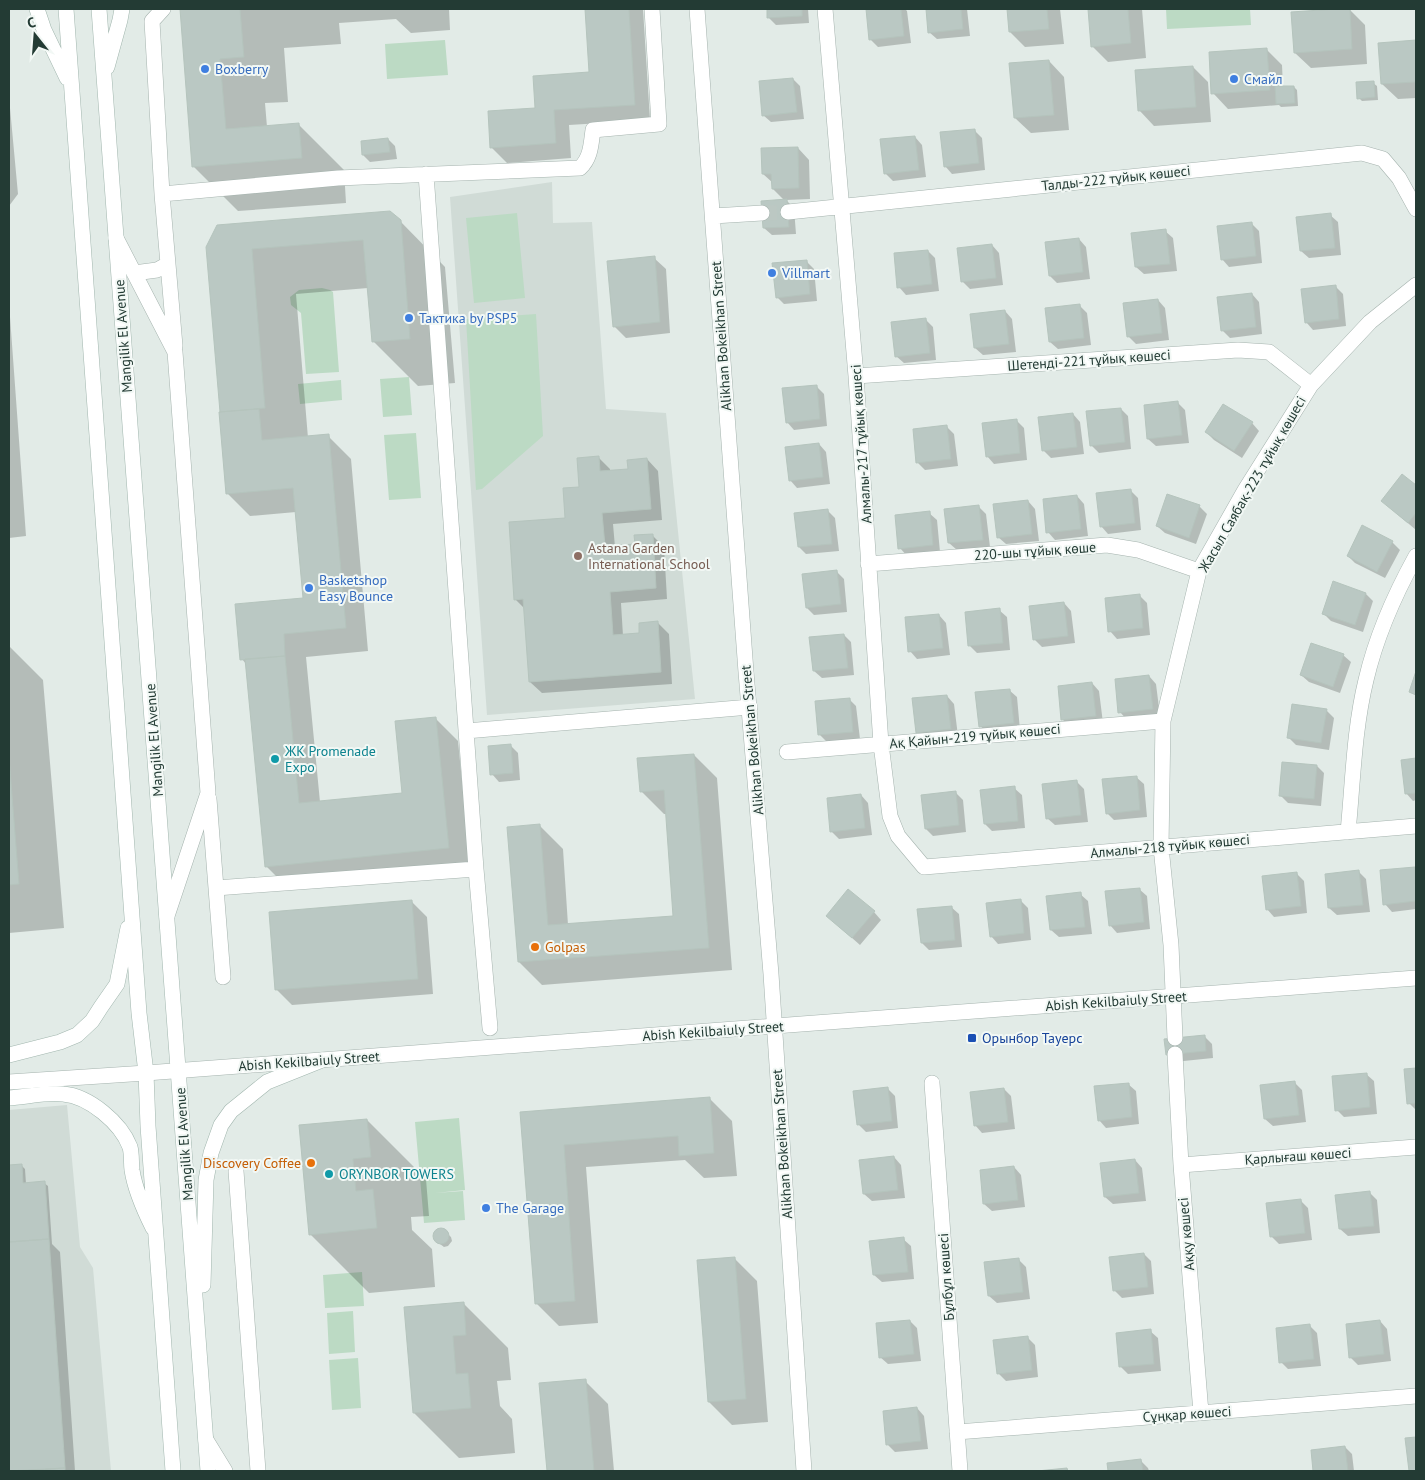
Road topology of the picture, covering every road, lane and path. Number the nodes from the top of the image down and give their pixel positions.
1 (38, 9) edge
2 (66, 9) edge
3 (99, 9) edge
4 (122, 9) edge
5 (163, 9) edge
6 (652, 9) edge
7 (696, 9) edge
8 (825, 9) edge
9 (104, 78) junction
10 (72, 87) junction
11 (426, 174) junction
12 (162, 194) junction
13 (842, 206) junction
14 (1416, 209) edge
15 (762, 212) tunnel mouth
16 (788, 212) tunnel mouth
17 (713, 216) junction
18 (116, 238) junction
19 (168, 264) junction
20 (134, 274) junction
21 (1416, 284) edge
22 (175, 352) junction
23 (856, 376) junction
24 (1311, 385) junction
25 (1416, 556) edge
26 (868, 564) junction
27 (1199, 571) junction
28 (750, 707) junction
29 (1163, 721) junction
30 (466, 731) junction
31 (881, 744) junction
32 (787, 752) dead end
33 (208, 793) junction
34 (1416, 826) edge
35 (1348, 832) junction
36 (1161, 846) junction
37 (924, 867) joint
38 (476, 869) junction
39 (216, 888) junction
40 (132, 907) junction
41 (167, 916) junction
42 (223, 977) dead end
43 (1416, 978) edge
44 (1172, 996) junction
45 (774, 1026) junction
46 (490, 1028) dead end
47 (1175, 1038) dead end
48 (1176, 1054) dead end
49 (9, 1055) edge
50 (322, 1060) junction
51 (179, 1071) junction
52 (146, 1073) junction
53 (9, 1082) edge
54 (932, 1083) dead end
55 (9, 1098) edge
56 (1416, 1147) edge
57 (1181, 1164) junction
58 (236, 1171) dead end
59 (156, 1234) junction
60 (199, 1349) junction
61 (1416, 1396) edge
62 (1201, 1413) junction
63 (957, 1432) junction
64 (206, 1440) junction
65 (257, 1468) edge
66 (174, 1471) edge
67 (208, 1471) edge
68 (220, 1471) edge
69 (225, 1471) edge
70 (804, 1471) edge
71 (960, 1471) edge

1 - 10 street
2 - 10 street
3 - 9 street, Mangilik El Avenue
4 - 9 street
5 - 12 street
6 - 11 street
7 - 17 street, Alikhan Bokeikhan Street
8 - 13 street, Алмалы-217 тұйық көшесі
9 - 18 street, Mangilik El Avenue
10 - 40 street
11 - 12 street
11 - 30 street
12 - 19 street
13 - 14 street, Талды-222 тұйық көшесі
13 - 16 street, Талды-222 тұйық көшесі
13 - 23 street, Алмалы-217 тұйық көшесі
15 - 17 street
17 - 28 street, Alikhan Bokeikhan Street
18 - 20 street
18 - 41 street, Mangilik El Avenue
19 - 20 street
19 - 22 street
20 - 22 street
21 - 24 street, Жасыл Саябақ-223 тұйық көшесі
22 - 33 street
23 - 24 street, Шетенді-221 тұйық көшесі
23 - 26 street, Алмалы-217 тұйық көшесі
24 - 27 street, Жасыл Саябақ-223 тұйық көшесі
25 - 35 street
26 - 27 street, 220-шы тұйық көше
26 - 31 street, Алмалы-217 тұйық көшесі
27 - 29 street, Жасыл Саябақ-223 тұйық көшесі
28 - 30 street
28 - 45 street, Alikhan Bokeikhan Street
29 - 31 street, Ақ Қайын-219 тұйық көшесі
29 - 36 street, Жасыл Саябақ-223 тұйық көшесі
30 - 38 street
31 - 32 street, Ақ Қайын-219 тұйық көшесі
31 - 37 street, Алмалы-217 тұйық көшесі
33 - 39 street
33 - 41 street
34 - 35 street, Алмалы-218 тұйық көшесі
35 - 36 street, Алмалы-218 тұйық көшесі
36 - 37 street, Алмалы-218 тұйық көшесі
36 - 44 street, Жасыл Саябақ-223 тұйық көшесі
38 - 39 street
38 - 46 street
39 - 42 street
40 - 49 street
40 - 52 street
41 - 51 street, Mangilik El Avenue
43 - 44 street, Abish Kekilbaiuly Street
44 - 45 street, Abish Kekilbaiuly Street
44 - 47 street
45 - 50 street, Abish Kekilbaiuly Street
45 - 70 street, Alikhan Bokeikhan Street
48 - 57 street, Аққу көшесі
50 - 51 street, Abish Kekilbaiuly Street
50 - 60 street
51 - 52 street, Abish Kekilbaiuly Street
51 - 60 street, Mangilik El Avenue
52 - 53 street, Abish Kekilbaiuly Street
52 - 59 street
54 - 63 street, Бұлбұл көшесі
55 - 59 street
56 - 57 street, Қарлығаш көшесі
57 - 62 street, Аққу көшесі
58 - 65 street
59 - 66 street
60 - 64 street, Mangilik El Avenue
61 - 62 street, Сұңқар көшесі
62 - 63 street, Сұңқар көшесі
63 - 71 street, Бұлбұл көшесі
64 - 67 street, Mangilik El Avenue
64 - 68 street
64 - 69 street

